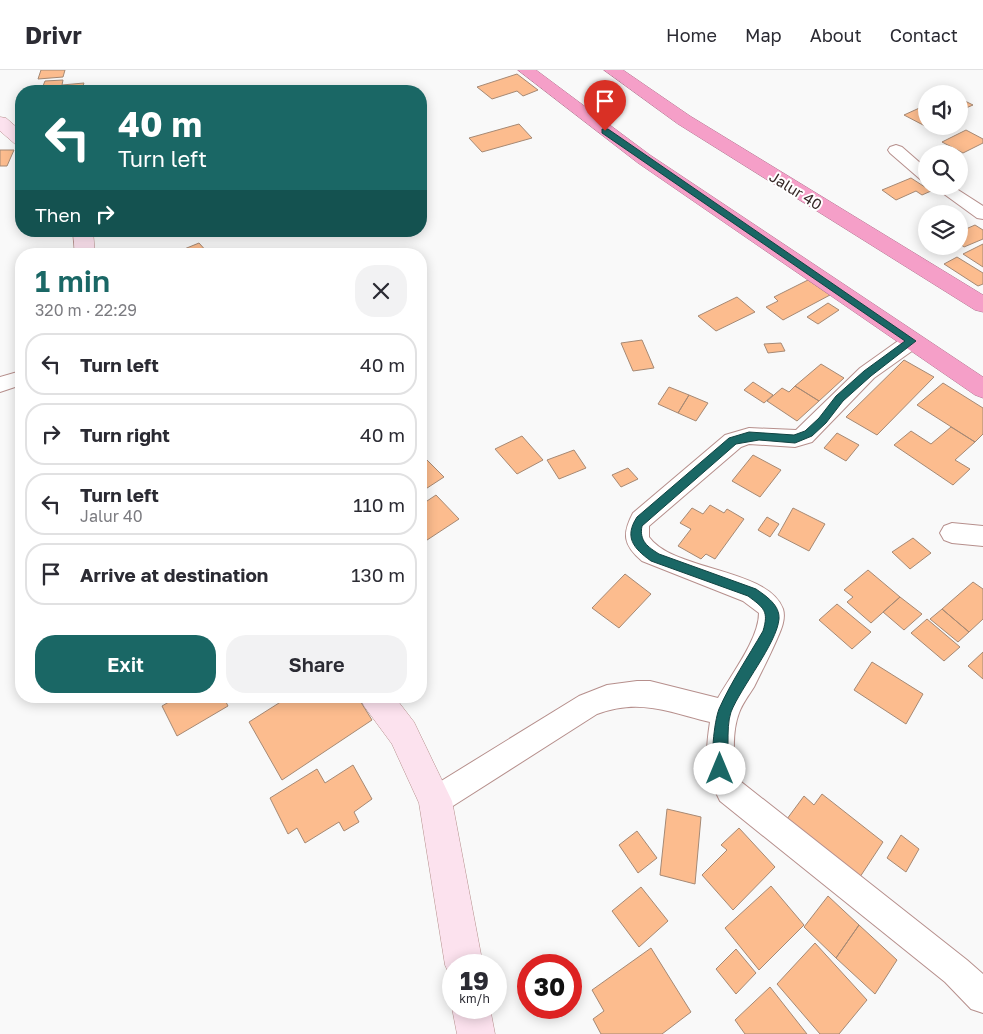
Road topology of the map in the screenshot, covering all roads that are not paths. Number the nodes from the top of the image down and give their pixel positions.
1 (526, 70) edge
2 (612, 70) edge
3 (0, 122) edge
4 (15, 135) edge
5 (896, 150) dead end
6 (918, 169) edge
7 (954, 195) edge
8 (983, 214) edge
9 (983, 305) edge
10 (912, 341) junction
11 (15, 380) edge
12 (0, 385) edge
13 (983, 389) edge
14 (952, 533) dead end
15 (983, 536) edge
16 (380, 703) edge
17 (725, 712) junction
18 (435, 801) junction
19 (462, 954) edge
20 (983, 997) edge
21 (473, 1019) edge
22 (476, 1034) edge

1 - 10 highway
2 - 9 highway, Jalur 40
3 - 4 street
5 - 6 street
7 - 8 street
10 - 13 highway
10 - 17 street
11 - 12 street
14 - 15 street
16 - 18 street
17 - 18 street
17 - 20 street
18 - 19 street
21 - 22 street

